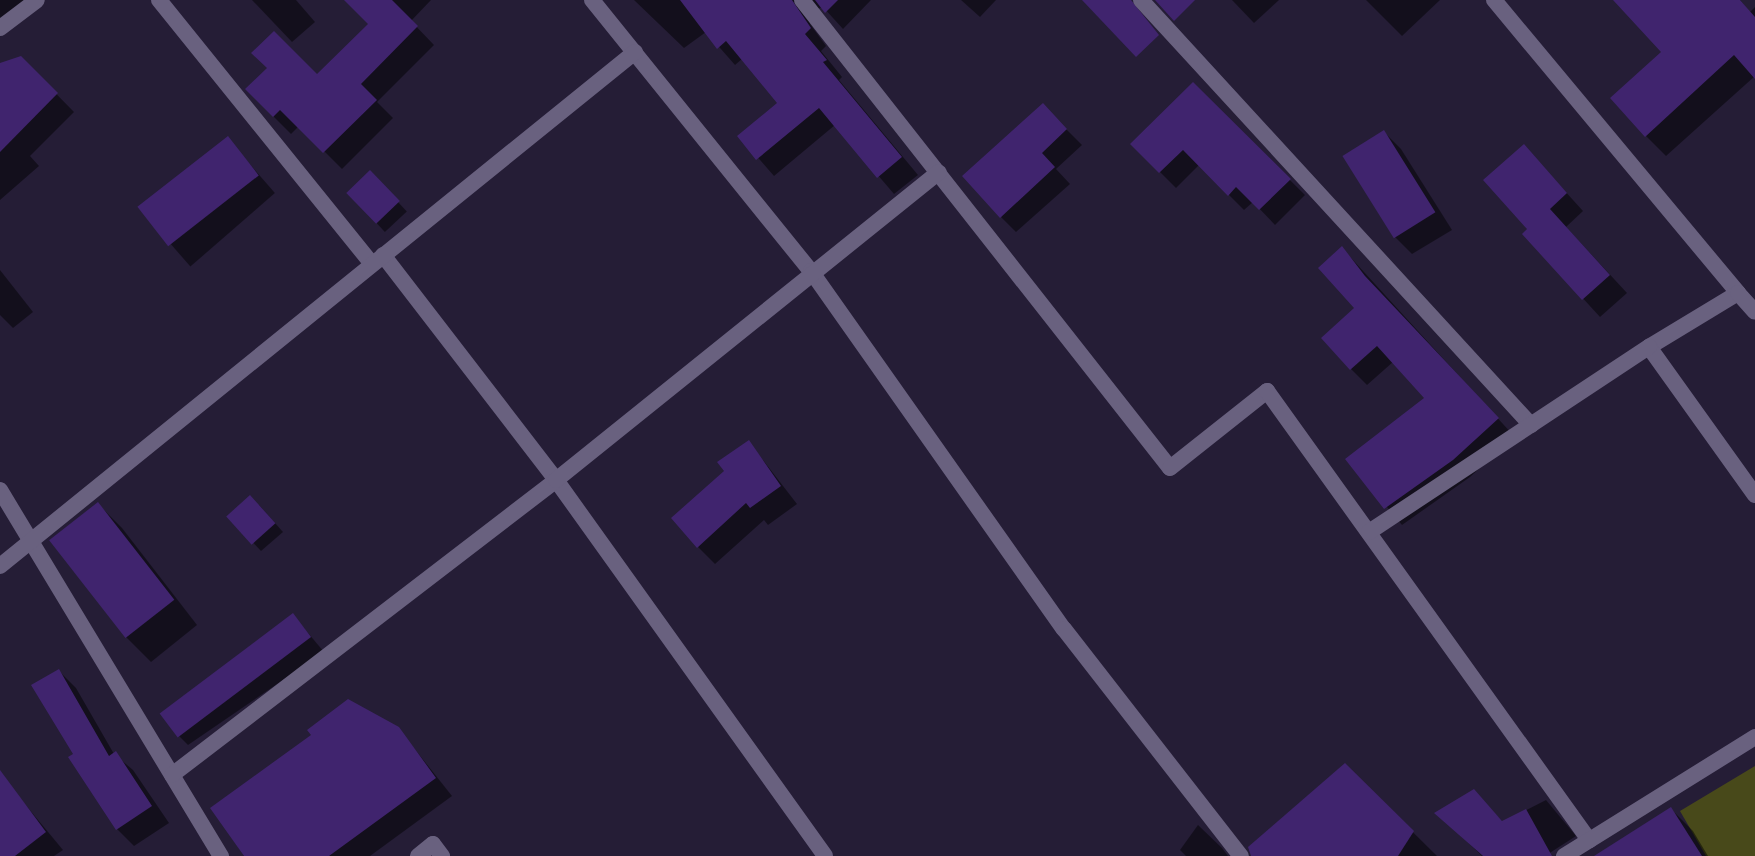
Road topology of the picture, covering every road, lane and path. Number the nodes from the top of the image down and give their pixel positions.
1 (37, 0) edge
2 (159, 0) edge
3 (592, 0) edge
4 (802, 0) edge
5 (1141, 0) edge
6 (1494, 0) edge
7 (0, 28) edge
8 (635, 52) junction
9 (939, 172) junction
10 (377, 260) junction
11 (811, 271) junction
12 (1738, 293) junction
13 (1755, 312) edge
14 (1649, 347) junction
15 (1531, 425) junction
16 (556, 480) junction
17 (0, 490) edge
18 (1755, 495) edge
19 (1369, 532) junction
20 (31, 541) junction
21 (0, 566) edge
22 (1755, 737) edge
23 (172, 775) junction
24 (1589, 840) junction
25 (221, 856) edge
26 (418, 856) edge
27 (442, 856) edge
28 (825, 856) edge
29 (1241, 856) edge
30 (1564, 856) edge

1 - 7 street
2 - 10 street
3 - 8 street
4 - 9 street
5 - 15 street
6 - 12 street
8 - 10 street
8 - 11 street
9 - 11 street
9 - 19 street
10 - 16 street
10 - 20 street
11 - 16 street
11 - 29 street
12 - 13 street
12 - 14 street
14 - 15 street
14 - 18 street
15 - 19 street
16 - 23 street
16 - 28 street
17 - 20 street
19 - 24 street
20 - 21 street
20 - 23 street
22 - 24 street
23 - 25 street
24 - 30 street
26 - 27 street

